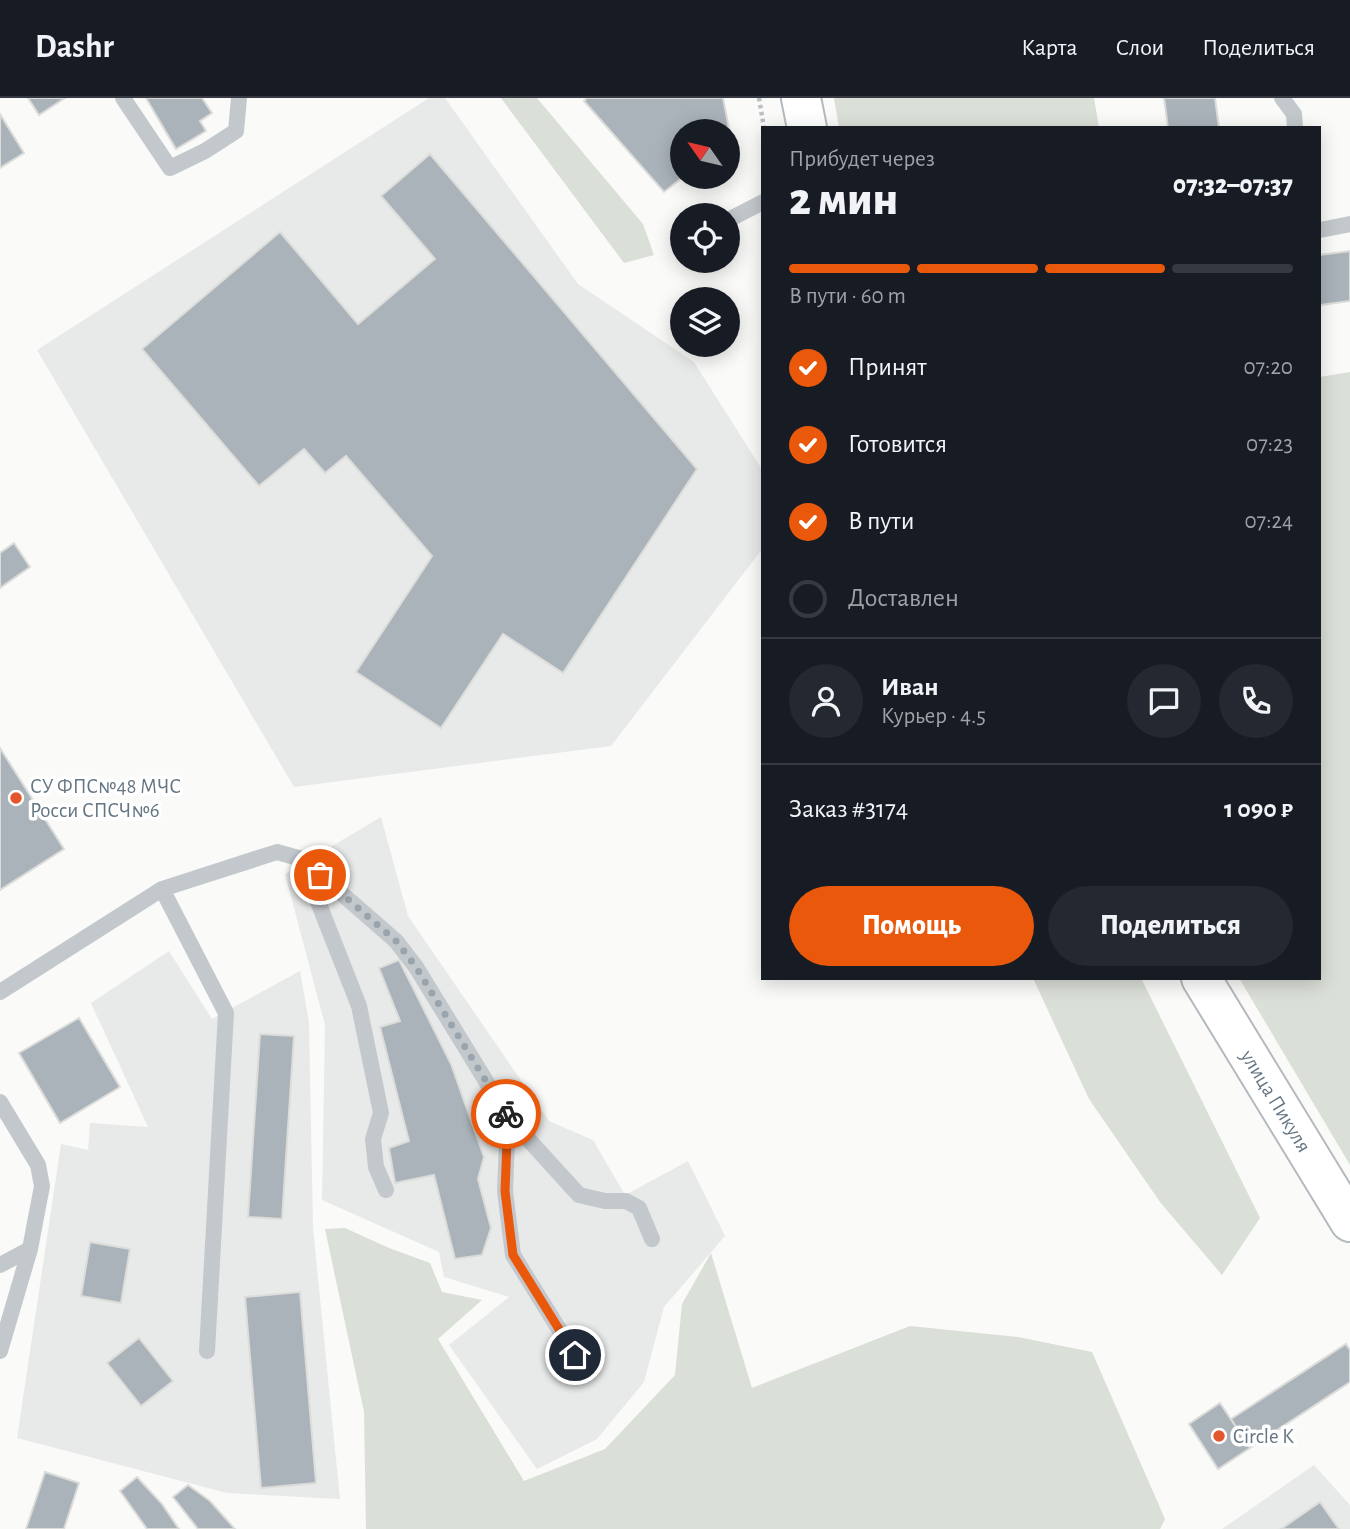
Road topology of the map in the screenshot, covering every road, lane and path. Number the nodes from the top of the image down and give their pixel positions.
1 (123, 98) edge
2 (239, 98) edge
3 (759, 98) edge
4 (801, 98) edge
5 (1282, 98) edge
6 (764, 126) edge
7 (807, 126) edge
8 (1295, 126) edge
9 (761, 203) edge
10 (740, 214) edge
11 (1350, 224) edge
12 (1321, 230) edge
13 (302, 859) junction
14 (162, 889) junction
15 (1202, 980) edge
16 (0, 992) edge
17 (0, 1102) edge
18 (508, 1117) junction
19 (386, 1190) dead end
20 (1350, 1222) edge
21 (652, 1239) dead end
22 (30, 1249) junction
23 (0, 1265) edge
24 (0, 1351) edge
25 (207, 1351) dead end
26 (575, 1355) dead end

1 - 2 lane
3 - 6 path
4 - 7 main road
5 - 8 lane
9 - 10 lane
11 - 12 lane
13 - 14 lane
13 - 18 lane
13 - 19 lane
14 - 16 lane
14 - 25 lane
15 - 20 main road, улица Пикуля
17 - 22 lane
18 - 21 lane
18 - 26 lane
22 - 23 lane
22 - 24 lane

